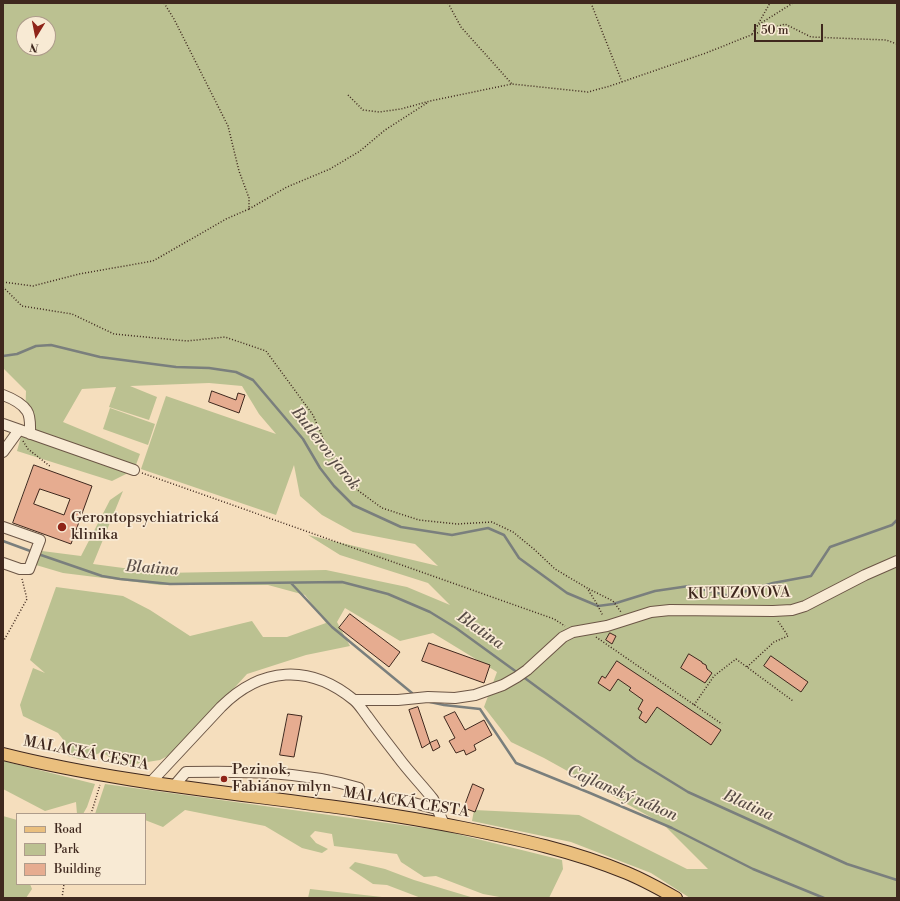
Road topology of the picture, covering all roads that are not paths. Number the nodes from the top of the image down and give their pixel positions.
1 (3, 395) edge
2 (3, 424) edge
3 (18, 432) junction
4 (30, 434) junction
5 (3, 452) edge
6 (134, 470) road end
7 (3, 527) edge
8 (897, 561) edge
9 (3, 563) edge
10 (354, 700) junction
11 (3, 754) edge
12 (151, 782) junction
13 (174, 786) junction
14 (359, 788) dead end
15 (398, 799) dead end
16 (437, 809) junction
17 (444, 824) junction
18 (676, 898) edge

1 - 4 lane
2 - 3 lane
3 - 4 lane
3 - 5 lane
4 - 6 lane
7 - 9 lane
8 - 10 lane, KUTUZOVOVA
10 - 12 lane
10 - 16 lane
11 - 12 main road, MALACKÁ CESTA
12 - 13 main road, MALACKÁ CESTA
13 - 14 lane
13 - 17 main road, MALACKÁ CESTA
15 - 16 lane
16 - 17 lane
17 - 18 main road, MALACKÁ CESTA

